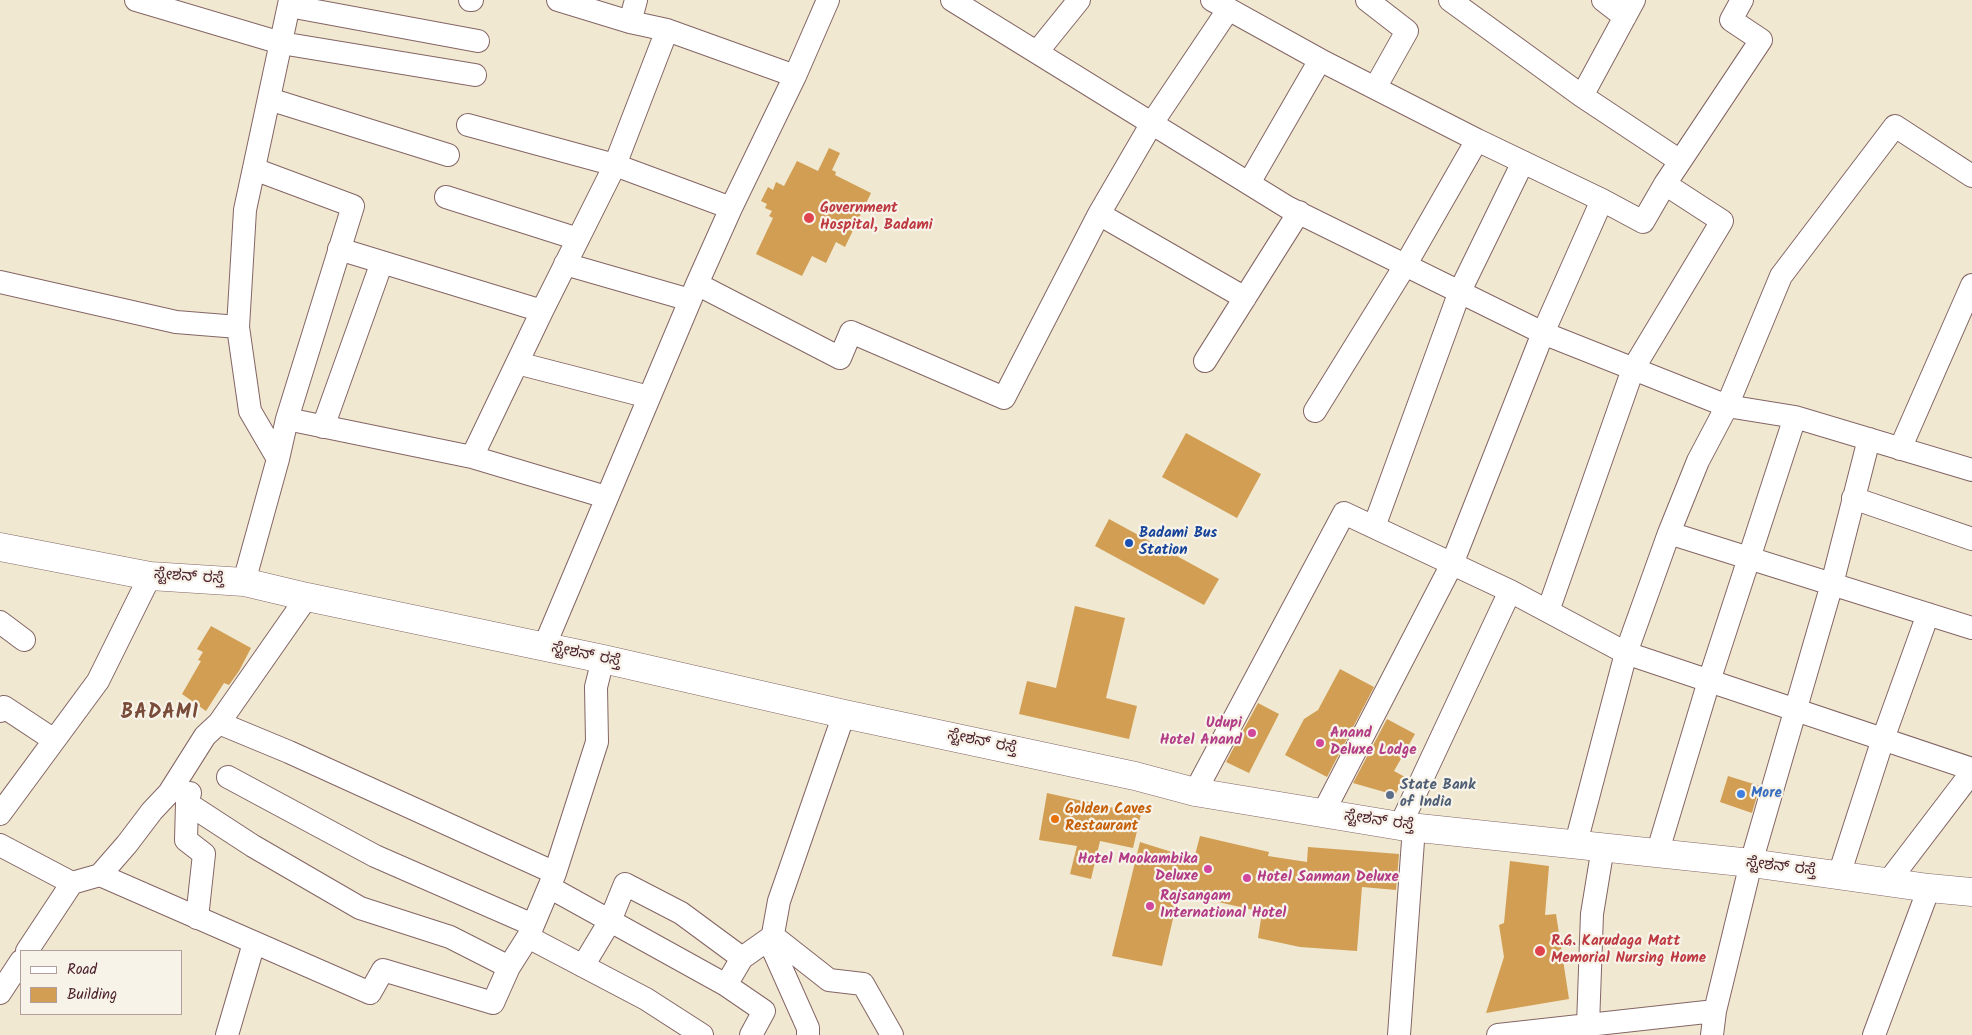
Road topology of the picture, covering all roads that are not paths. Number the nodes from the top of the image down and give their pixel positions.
1 (136, 0) edge
2 (558, 0) edge
3 (636, 0) edge
4 (828, 0) edge
5 (952, 0) edge
6 (1080, 0) edge
7 (1367, 0) edge
8 (1450, 0) edge
9 (1603, 0) edge
10 (1742, 0) edge
11 (290, 3) edge
12 (1220, 4) edge
13 (1630, 8) edge
14 (630, 22) junction
15 (668, 30) junction
16 (478, 41) dead end
17 (281, 43) junction
18 (1037, 52) junction
19 (1320, 60) junction
20 (475, 75) dead end
21 (795, 76) junction
22 (1375, 88) junction
23 (1582, 96) junction
24 (269, 99) junction
25 (1152, 123) junction
26 (468, 125) dead end
27 (1477, 140) junction
28 (448, 154) dead end
29 (1680, 161) junction
30 (1523, 162) junction
31 (615, 165) junction
32 (254, 169) junction
33 (1972, 176) edge
34 (1249, 183) junction
35 (1665, 184) junction
36 (446, 197) dead end
37 (1602, 200) junction
38 (732, 208) junction
39 (1299, 212) junction
40 (1099, 214) junction
41 (578, 239) junction
42 (339, 250) junction
43 (382, 262) junction
44 (566, 264) junction
45 (1406, 264) junction
46 (0, 282) edge
47 (1972, 285) edge
48 (1460, 291) junction
49 (694, 292) junction
50 (1245, 298) junction
51 (542, 311) junction
52 (238, 327) junction
53 (1543, 333) junction
54 (1206, 361) dead end
55 (517, 363) junction
56 (1633, 369) junction
57 (649, 397) junction
58 (1727, 406) junction
59 (1315, 411) dead end
60 (1795, 417) junction
61 (286, 419) junction
62 (323, 427) junction
63 (1869, 438) junction
64 (1900, 449) junction
65 (472, 457) junction
66 (278, 459) junction
67 (1972, 470) edge
68 (606, 497) junction
69 (1853, 498) junction
70 (1374, 527) junction
71 (1669, 533) junction
72 (1972, 539) edge
73 (0, 547) edge
74 (1750, 559) junction
75 (1452, 564) junction
76 (150, 576) junction
77 (244, 582) junction
78 (1832, 584) junction
79 (1510, 591) junction
80 (307, 597) junction
81 (1548, 611) junction
82 (1928, 614) junction
83 (0, 622) edge
84 (1972, 628) edge
85 (24, 640) dead end
86 (544, 646) junction
87 (1626, 653) junction
88 (603, 659) junction
89 (1710, 681) junction
90 (1795, 710) junction
91 (0, 711) edge
92 (844, 714) junction
93 (212, 730) junction
94 (1883, 739) junction
95 (54, 740) junction
96 (1972, 770) edge
97 (228, 777) dead end
98 (1195, 792) junction
99 (187, 803) junction
100 (1323, 813) junction
101 (0, 814) edge
102 (1407, 826) junction
103 (0, 845) edge
104 (1589, 845) junction
105 (1657, 854) junction
106 (1751, 863) junction
107 (100, 875) junction
108 (1839, 875) junction
109 (552, 880) junction
110 (1888, 882) junction
111 (72, 883) junction
112 (1929, 888) junction
113 (1972, 892) edge
114 (197, 918) junction
115 (610, 920) junction
116 (531, 931) junction
117 (773, 936) junction
118 (254, 943) junction
119 (28, 950) edge
120 (742, 958) junction
121 (20, 963) edge
122 (583, 966) junction
123 (509, 967) junction
124 (726, 985) junction
125 (0, 993) edge
126 (1715, 1011) junction
127 (1588, 1025) junction
128 (1616, 1029) edge
129 (226, 1035) edge
130 (702, 1035) edge
131 (751, 1035) edge
132 (808, 1035) edge
133 (892, 1035) edge
134 (1398, 1035) edge
135 (1498, 1035) edge
136 (1712, 1035) edge
137 (1874, 1035) edge

1 - 17 street
2 - 14 street
3 - 14 street
4 - 21 street
5 - 18 street
6 - 18 street
7 - 22 street
8 - 23 street
9 - 13 street
10 - 29 street
11 - 16 street
11 - 17 street
12 - 19 street
12 - 25 street
13 - 23 street
14 - 15 street
15 - 21 street
15 - 31 street
17 - 20 street
17 - 24 street
18 - 25 street
19 - 22 street
19 - 34 street
21 - 38 street
22 - 27 street
23 - 29 street
24 - 28 street
24 - 32 street
25 - 34 street
25 - 40 street
26 - 31 street
27 - 30 street
27 - 45 street
29 - 35 street
30 - 37 street
30 - 48 street
31 - 38 street
31 - 41 street
32 - 42 street
32 - 52 street
33 - 58 street
34 - 39 street
35 - 37 street
35 - 56 street
36 - 41 street
37 - 53 street
38 - 49 street
39 - 45 street
39 - 50 street
40 - 49 street
40 - 50 street
41 - 44 street
42 - 43 street
42 - 61 street
43 - 51 street
43 - 62 street
44 - 49 street
44 - 51 street
45 - 48 street
45 - 59 street
46 - 52 street
47 - 64 street
48 - 53 street
48 - 70 street
49 - 57 street
50 - 54 street
51 - 55 street
52 - 66 street
53 - 56 street
53 - 75 street
55 - 57 street
55 - 65 street
56 - 58 street
56 - 81 street
57 - 68 street
58 - 60 street
58 - 71 street
60 - 63 street
60 - 74 street
61 - 62 street
61 - 66 street
62 - 65 street
63 - 64 street
63 - 69 street
64 - 67 street
65 - 68 street
66 - 77 street
68 - 86 street
69 - 72 street
69 - 78 street
70 - 75 street
70 - 98 street
71 - 74 street
71 - 87 street
73 - 76 highway, ಸ್ಟೇಶನ್ ರಸ್ತೆ
74 - 78 street
74 - 89 street
75 - 79 street
75 - 100 street
76 - 77 highway, ಸ್ಟೇಶನ್ ರಸ್ತೆ
76 - 95 street
77 - 80 highway, ಸ್ಟೇಶನ್ ರಸ್ತೆ
78 - 82 street
78 - 90 street
79 - 81 street
79 - 102 street
80 - 86 highway, ಸ್ಟೇಶನ್ ರಸ್ತೆ
80 - 93 street
81 - 87 street
82 - 84 street
82 - 94 street
83 - 85 street
86 - 88 highway, ಸ್ಟೇಶನ್ ರಸ್ತೆ
87 - 89 street
87 - 104 street
88 - 92 highway, ಸ್ಟೇಶನ್ ರಸ್ತೆ
88 - 109 street
89 - 90 street
89 - 105 street
90 - 94 street
90 - 106 street
91 - 95 street
92 - 98 highway, ಸ್ಟೇಶನ್ ರಸ್ತೆ
92 - 117 street
93 - 99 street
93 - 107 street
93 - 109 street
94 - 96 street
94 - 108 street
95 - 101 street
96 - 110 street
97 - 116 street
98 - 100 highway, ಸ್ಟೇಶನ್ ರಸ್ತೆ
99 - 114 street
99 - 123 street
100 - 102 highway, ಸ್ಟೇಶನ್ ರಸ್ತೆ
102 - 104 highway, ಸ್ಟೇಶನ್ ರಸ್ತೆ
102 - 134 street
103 - 111 street
104 - 105 highway, ಸ್ಟೇಶನ್ ರಸ್ತೆ
104 - 127 street
105 - 106 highway, ಸ್ಟೇಶನ್ ರಸ್ತೆ
106 - 108 highway, ಸ್ಟೇಶನ್ ರಸ್ತೆ
106 - 126 street
107 - 111 street
107 - 114 street
108 - 110 highway, ಸ್ಟೇಶನ್ ರಸ್ತೆ
109 - 115 street
109 - 116 street
110 - 112 highway, ಸ್ಟೇಶನ್ ರಸ್ತೆ
111 - 119 street
112 - 113 highway, ಸ್ಟೇಶನ್ ರಸ್ತೆ
112 - 137 street
114 - 118 street
115 - 120 street
115 - 122 street
115 - 124 street
116 - 122 street
116 - 123 street
117 - 120 street
117 - 132 street
117 - 133 street
118 - 123 street
118 - 129 street
120 - 124 street
121 - 125 street
122 - 130 street
124 - 131 street
126 - 128 street
126 - 136 street
127 - 128 street
127 - 135 street

